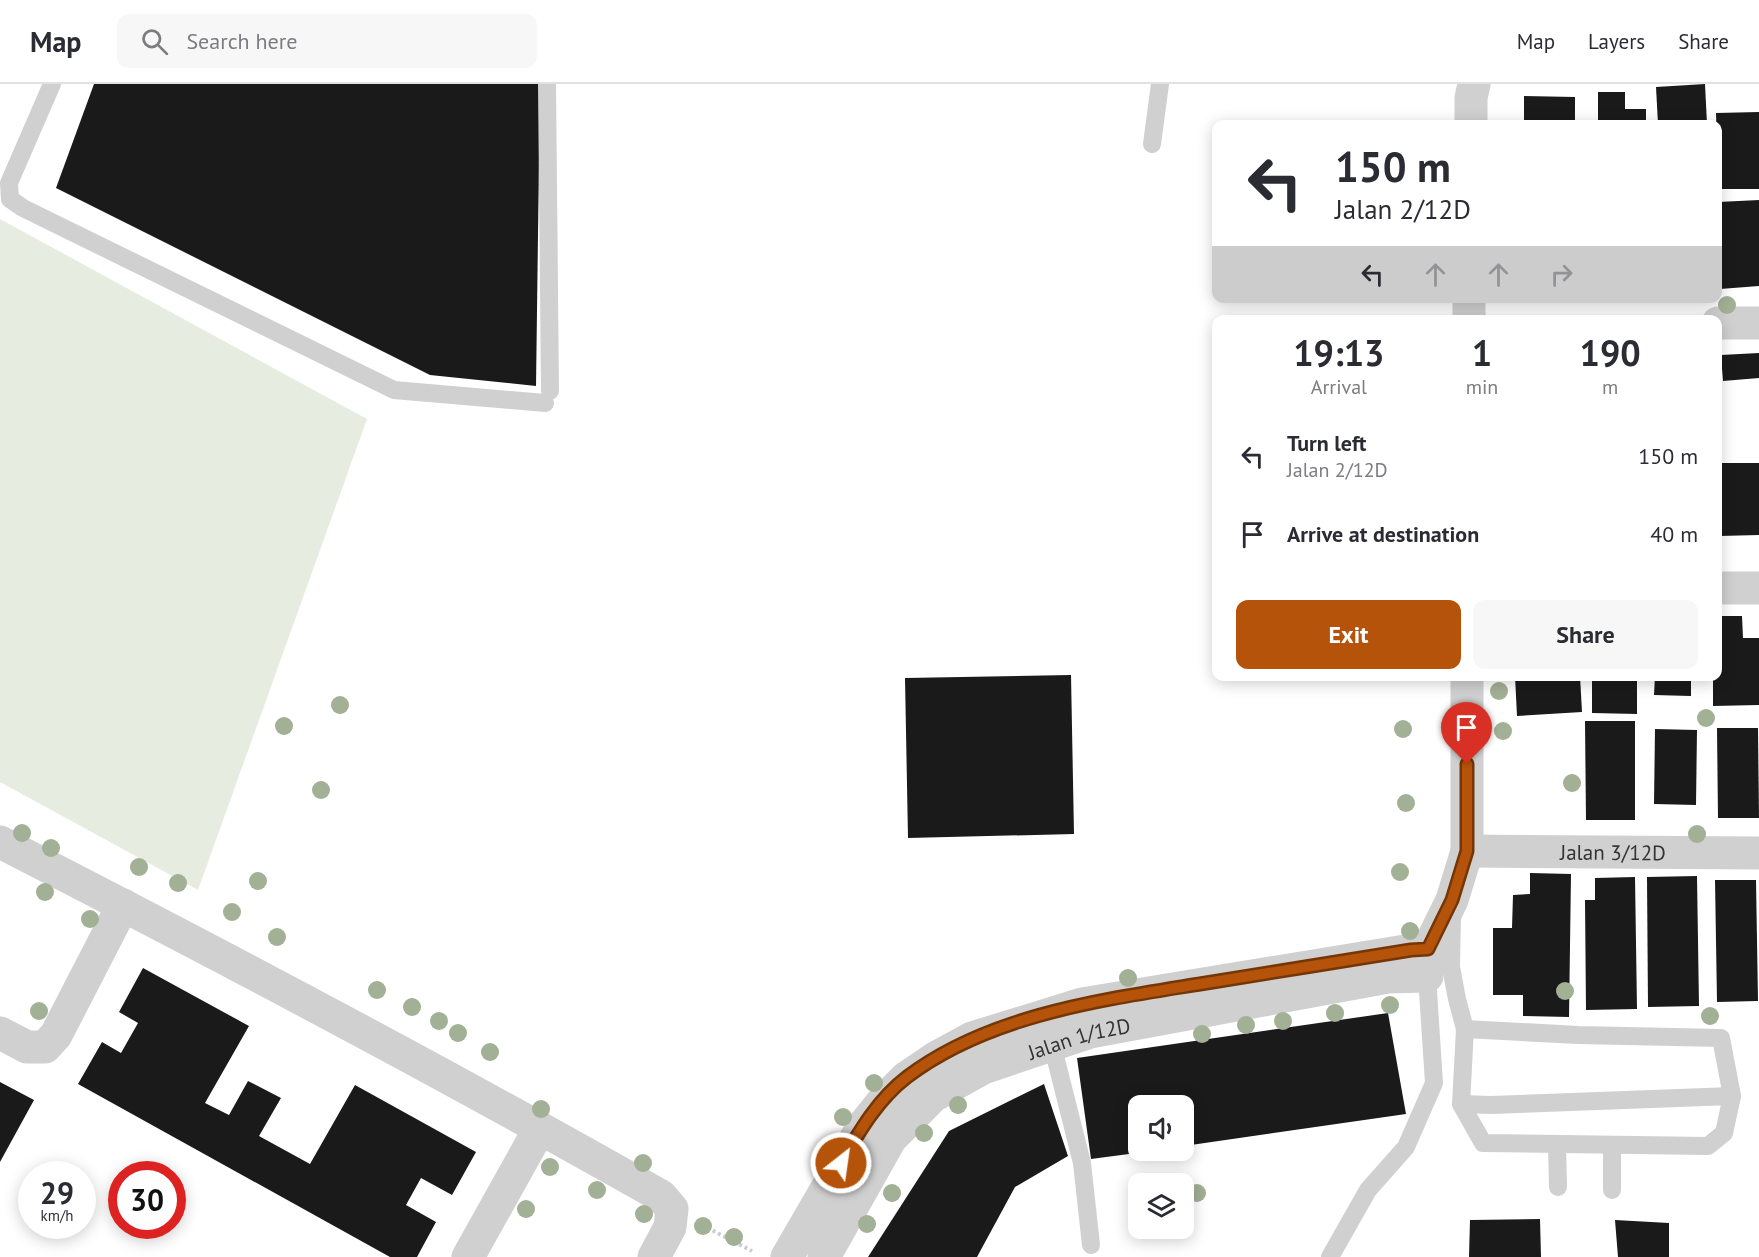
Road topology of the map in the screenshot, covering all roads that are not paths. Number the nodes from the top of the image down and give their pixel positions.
1 (52, 84) edge
2 (547, 84) edge
3 (1160, 84) edge
4 (1474, 84) edge
5 (1471, 120) edge
6 (1152, 144) dead end
7 (1722, 323) edge
8 (1759, 323) edge
9 (1722, 588) edge
10 (1759, 588) edge
11 (1467, 681) edge
12 (0, 842) edge
13 (1467, 851) junction
14 (1759, 853) edge
15 (123, 905) junction
16 (1435, 964) junction
17 (1457, 999) junction
18 (1465, 1029) junction
19 (0, 1033) edge
20 (1052, 1044) junction
21 (1732, 1096) junction
22 (1461, 1104) junction
23 (540, 1128) junction
24 (1557, 1144) junction
25 (1612, 1145) junction
26 (1558, 1187) dead end
27 (1612, 1190) dead end
28 (1091, 1245) dead end
29 (468, 1257) edge
30 (654, 1257) edge
31 (787, 1257) edge
32 (824, 1257) edge
33 (1330, 1257) edge

1 - 2 lane
3 - 6 lane
4 - 5 street
7 - 8 street
9 - 10 street
11 - 13 street
12 - 15 street
13 - 14 street, Jalan 3/12D
13 - 16 street
15 - 19 street
15 - 23 street
16 - 17 lane
16 - 17 lane
16 - 20 street, Jalan 1/12D
16 - 31 street, Jalan 1/12D
16 - 33 lane
17 - 18 lane
18 - 21 lane
18 - 22 lane
20 - 28 lane
20 - 32 street, Jalan 1/12D
21 - 22 lane
21 - 25 lane
22 - 24 lane
23 - 29 street
23 - 30 street
24 - 25 lane
24 - 26 lane
25 - 27 lane

